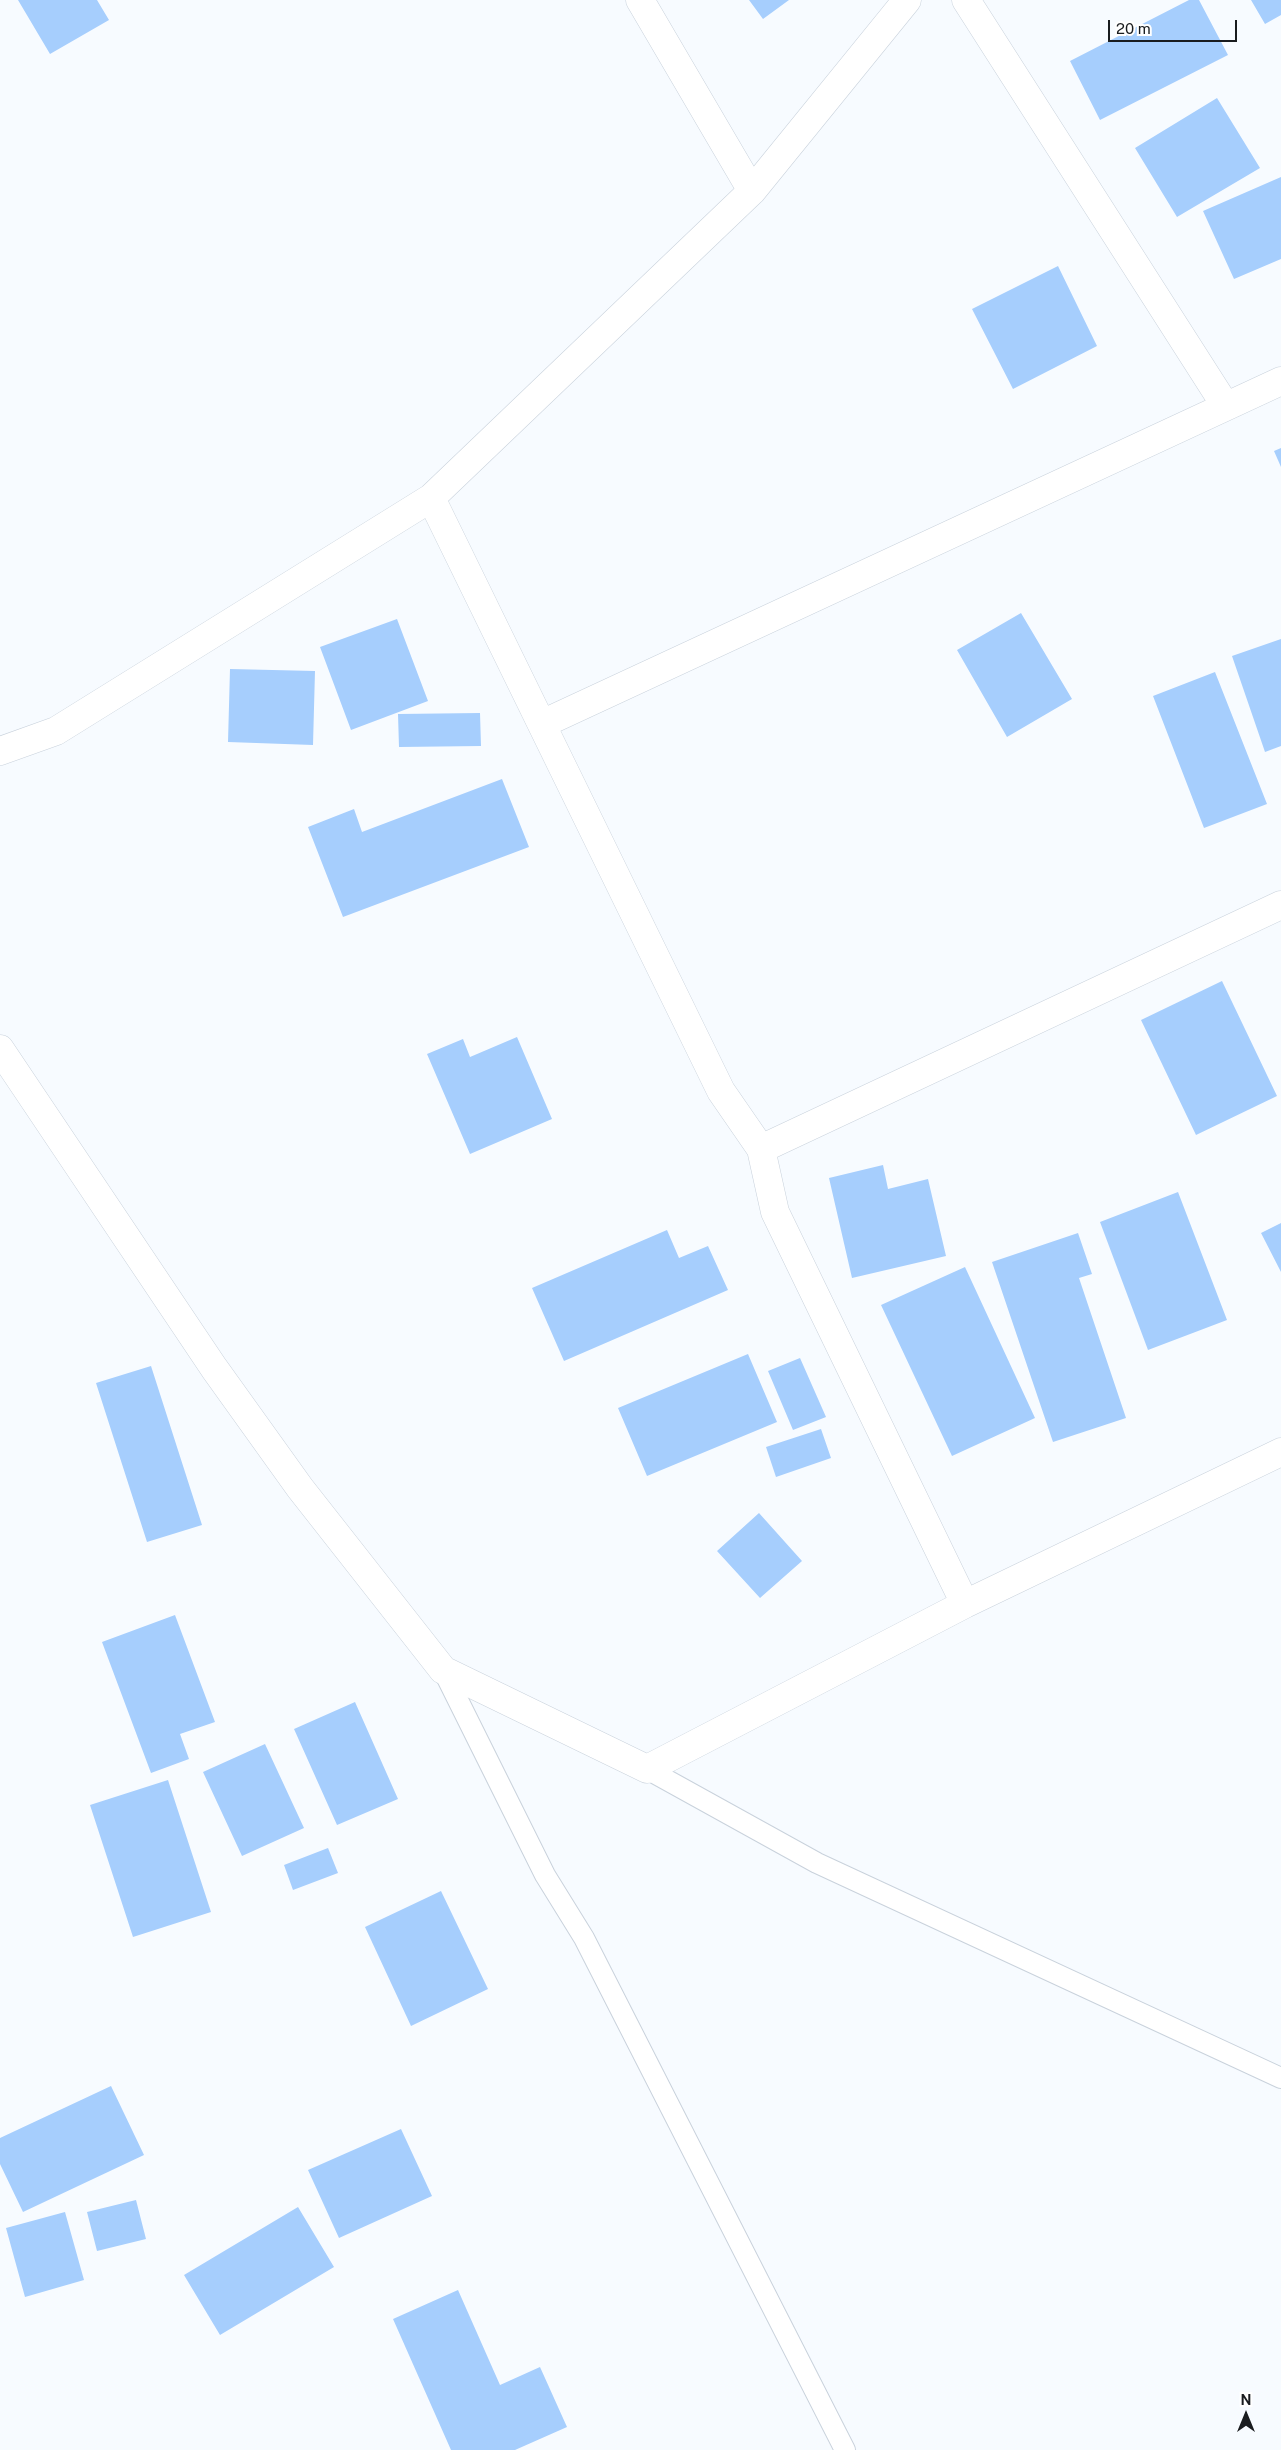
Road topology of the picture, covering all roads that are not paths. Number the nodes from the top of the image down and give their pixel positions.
1 (640, 0) edge
2 (908, 0) edge
3 (966, 0) edge
4 (752, 191) junction
5 (1281, 381) edge
6 (1225, 405) junction
7 (431, 498) junction
8 (542, 724) junction
9 (0, 751) edge
10 (1281, 905) edge
11 (0, 1049) edge
12 (761, 1149) junction
13 (1281, 1452) edge
14 (965, 1604) junction
15 (443, 1670) junction
16 (647, 1769) junction
17 (1281, 2078) edge
18 (845, 2450) edge

1 - 4 street
2 - 4 street
3 - 6 street
4 - 7 street
5 - 6 street
6 - 8 street
7 - 8 street
7 - 9 street
8 - 12 street
10 - 12 street
11 - 15 street
12 - 14 street
13 - 14 street
14 - 16 street
15 - 16 street
15 - 18 lane
16 - 17 lane

